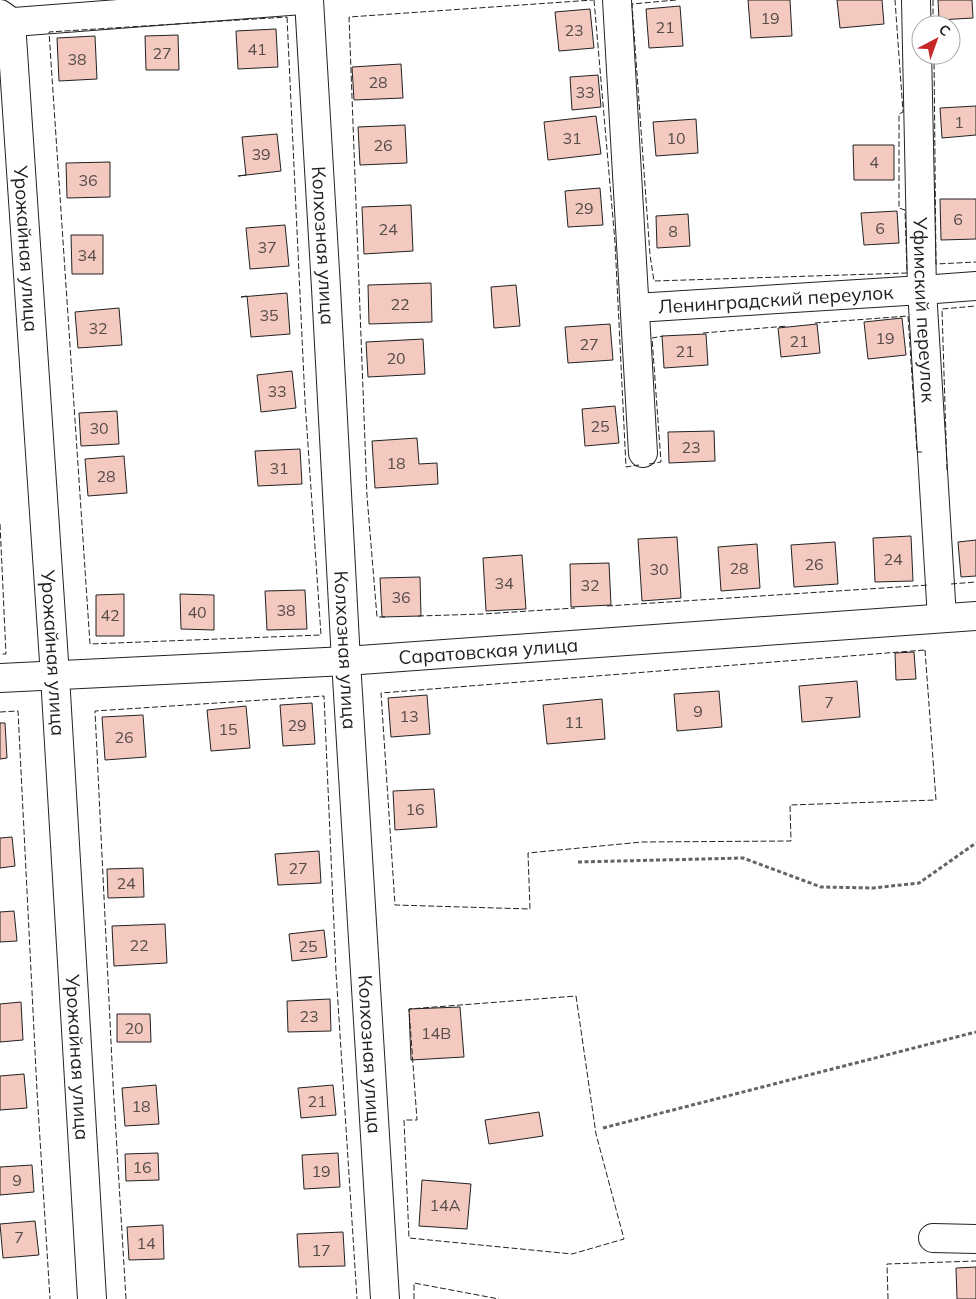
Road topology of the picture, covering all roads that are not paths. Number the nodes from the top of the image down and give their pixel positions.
1 (302, 0) edge
2 (309, 0) edge
3 (617, 0) edge
4 (916, 0) edge
5 (4, 20) edge
6 (976, 286) edge
7 (922, 290) junction
8 (635, 308) junction
9 (643, 453) dead end
10 (976, 616) edge
11 (942, 618) junction
12 (346, 662) junction
13 (55, 676) junction
14 (0, 678) edge
15 (933, 1238) dead end
16 (976, 1238) edge
17 (92, 1299) edge
18 (385, 1299) edge

1 - 5 street
2 - 12 street, Колхозная улица
3 - 8 street, Ленинградский переулок
4 - 7 street, Уфимский переулок
5 - 13 street, Урожайная улица
6 - 7 street, Ленинградский переулок
7 - 8 street, Ленинградский переулок
7 - 11 street, Уфимский переулок
8 - 9 street, Ленинградский переулок
10 - 11 street, Саратовская улица
11 - 12 street, Саратовская улица
12 - 13 street, Саратовская улица
12 - 18 street, Колхозная улица
13 - 14 street, Саратовская улица
13 - 17 street, Урожайная улица
15 - 16 street

